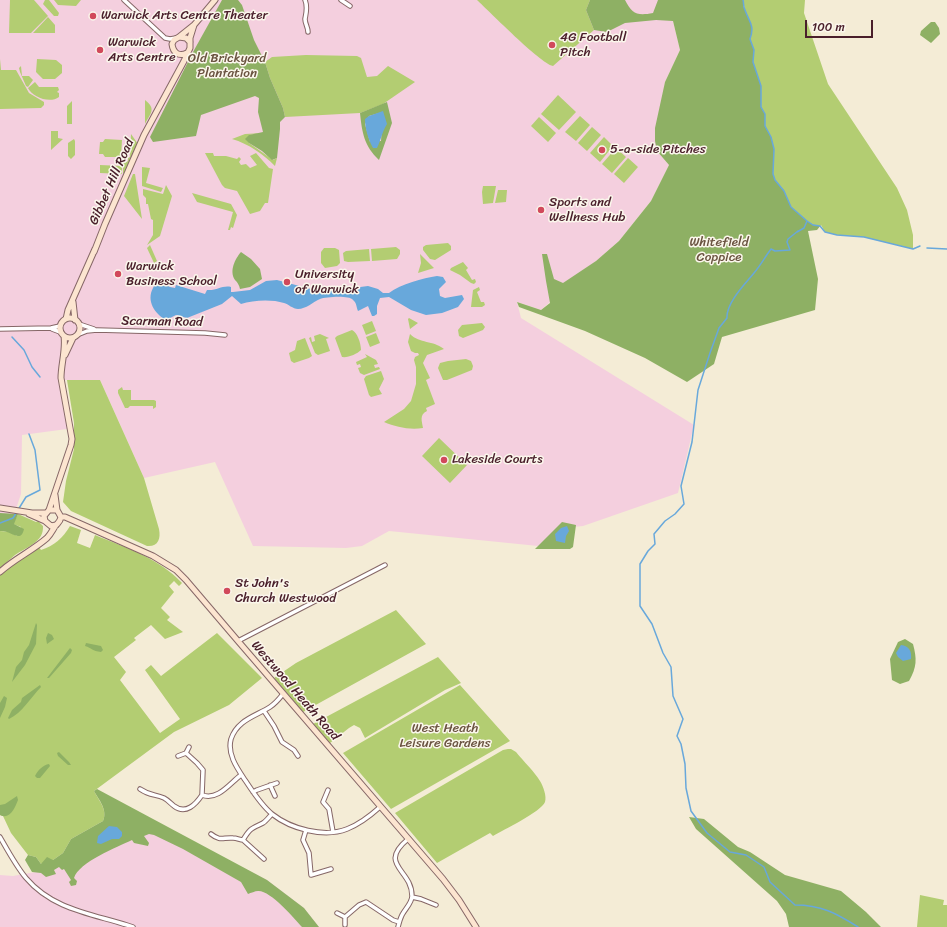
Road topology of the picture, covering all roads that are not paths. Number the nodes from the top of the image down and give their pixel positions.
1 (124, 0) edge
2 (215, 0) edge
3 (305, 0) edge
4 (341, 0) edge
5 (350, 6) dead end
6 (194, 25) junction
7 (308, 32) dead end
8 (178, 37) junction
9 (190, 42) junction
10 (187, 53) junction
11 (177, 54) junction
12 (180, 70) junction
13 (73, 302) junction
14 (66, 319) junction
15 (77, 322) junction
16 (60, 326) junction
17 (51, 328) junction
18 (0, 329) edge
19 (97, 330) junction
20 (62, 334) junction
21 (225, 335) dead end
22 (75, 336) junction
23 (64, 356) junction
24 (55, 495) junction
25 (0, 508) edge
26 (57, 510) junction
27 (23, 511) junction
28 (47, 511) junction
29 (61, 518) junction
30 (46, 523) junction
31 (56, 525) junction
32 (44, 540) junction
33 (385, 565) dead end
34 (0, 572) edge
35 (238, 642) junction
36 (283, 694) junction
37 (264, 711) junction
38 (189, 747) dead end
39 (186, 754) junction
40 (178, 756) dead end
41 (298, 756) dead end
42 (241, 775) junction
43 (277, 783) dead end
44 (270, 785) junction
45 (140, 789) dead end
46 (328, 790) dead end
47 (253, 792) junction
48 (202, 795) junction
49 (274, 796) dead end
50 (380, 807) junction
51 (272, 814) junction
52 (306, 830) junction
53 (333, 832) junction
54 (211, 834) dead end
55 (0, 837) edge
56 (408, 839) junction
57 (243, 840) junction
58 (264, 860) dead end
59 (331, 869) dead end
60 (412, 898) junction
61 (436, 905) dead end
62 (337, 913) dead end
63 (345, 917) junction
64 (399, 922) junction
65 (345, 925) dead end
66 (133, 927) edge
67 (398, 927) edge
68 (476, 927) edge

1 - 8 street
2 - 6 street
3 - 7 street
4 - 5 street
6 - 8 street
6 - 9 street
8 - 9 street
8 - 11 street
9 - 10 street
10 - 11 street
10 - 12 street, Gibbet Hill Road
11 - 12 street
12 - 13 street, Gibbet Hill Road
13 - 14 street, Gibbet Hill Road
13 - 15 street, Gibbet Hill Road
14 - 15 street
14 - 16 street
15 - 19 street, Scarman Road
15 - 22 street
16 - 17 street
16 - 20 street
17 - 18 street
17 - 20 street
19 - 21 street, Scarman Road
19 - 22 street, Scarman Road
20 - 22 street
20 - 23 street
22 - 23 street
23 - 24 street
24 - 26 street
24 - 28 street
25 - 27 street
26 - 28 street
26 - 29 street
27 - 28 street
27 - 30 street
28 - 30 street
29 - 31 street
29 - 35 street, Westwood Heath Road
30 - 31 street
30 - 32 street
31 - 32 street
32 - 34 street
33 - 35 street
35 - 36 street, Westwood Heath Road
36 - 37 street
36 - 50 street, Westwood Heath Road
37 - 41 street
37 - 42 street
38 - 39 street
39 - 40 street
39 - 48 street
42 - 47 street
42 - 48 street
43 - 44 street
44 - 47 street
44 - 49 street
45 - 48 street
46 - 53 street
47 - 51 street
50 - 53 street
50 - 56 street, Westwood Heath Road
51 - 52 street
51 - 57 street
52 - 53 street
52 - 59 street
54 - 57 street
55 - 66 street
56 - 60 street
56 - 68 street, Westwood Heath Road
57 - 58 street
60 - 61 street
60 - 64 street
62 - 63 street
63 - 64 street
63 - 65 street
64 - 67 street

